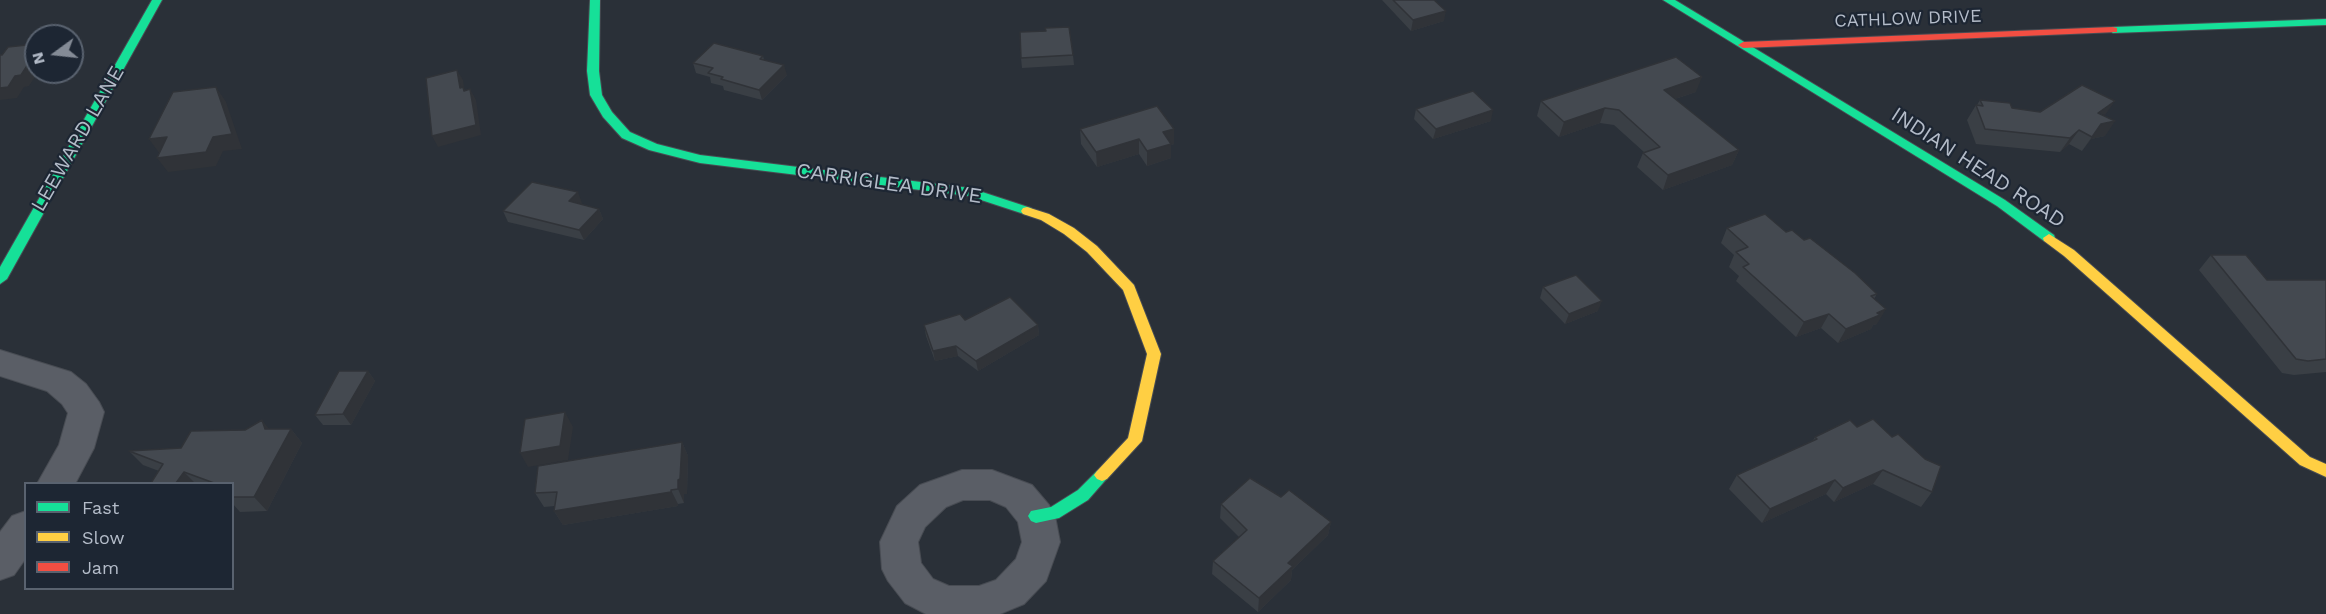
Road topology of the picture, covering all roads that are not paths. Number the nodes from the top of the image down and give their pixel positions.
1 (157, 0) edge
2 (595, 0) edge
3 (1668, 0) edge
4 (2326, 22) edge
5 (1743, 45) junction
6 (0, 279) edge
7 (0, 363) edge
8 (2326, 471) edge
9 (56, 482) edge
10 (1036, 516) dead end
11 (24, 530) edge
12 (0, 563) edge

1 - 6 street, LEEWARD LANE
2 - 10 street, CARRIGLEA DRIVE
3 - 5 street, INDIAN HEAD ROAD
4 - 5 street, CATHLOW DRIVE
5 - 8 street, INDIAN HEAD ROAD
7 - 9 street
11 - 12 street

